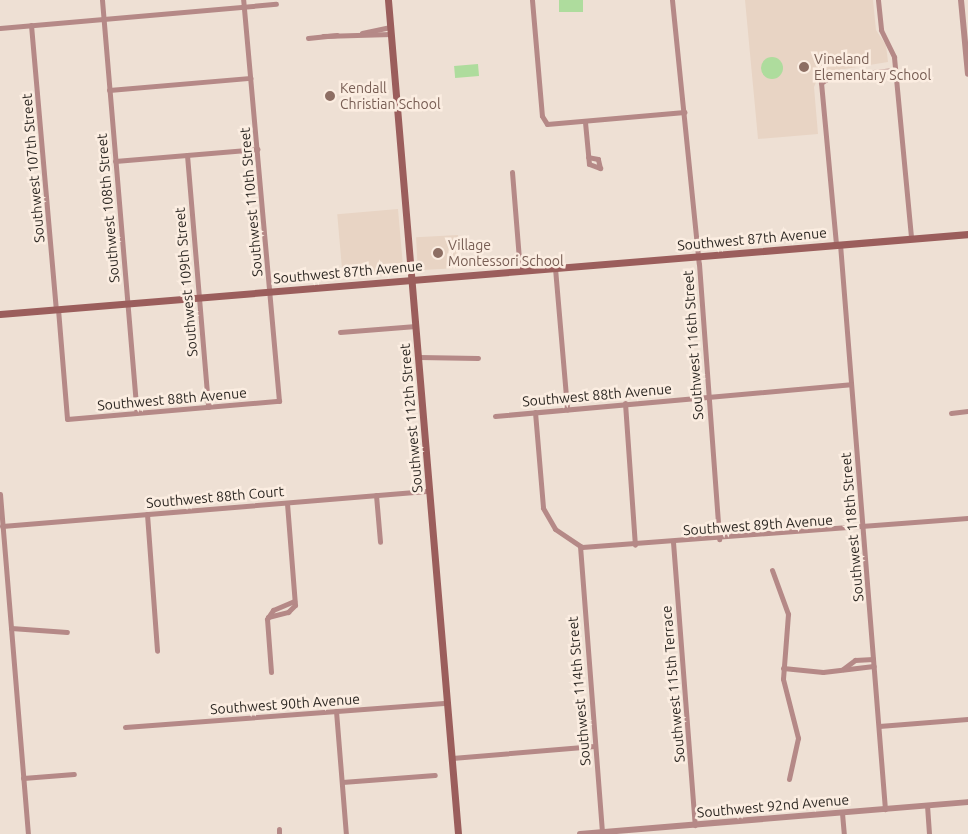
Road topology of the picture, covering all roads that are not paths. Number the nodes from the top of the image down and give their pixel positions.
1 (102, 0) edge
2 (388, 0) edge
3 (532, 0) edge
4 (672, 0) edge
5 (878, 0) edge
6 (961, 0) edge
7 (243, 3) edge
8 (276, 4) dead end
9 (104, 19) junction
10 (31, 25) junction
11 (0, 28) edge
12 (391, 31) junction
13 (308, 38) dead end
14 (896, 70) junction
15 (968, 74) edge
16 (250, 78) junction
17 (110, 90) junction
18 (684, 112) junction
19 (585, 122) junction
20 (257, 149) junction
21 (187, 155) junction
22 (588, 157) dead end
23 (115, 162) junction
24 (512, 172) dead end
25 (968, 234) edge
26 (911, 238) junction
27 (838, 244) junction
28 (698, 256) junction
29 (555, 268) junction
30 (520, 271) junction
31 (412, 279) junction
32 (269, 292) junction
33 (199, 297) junction
34 (128, 303) junction
35 (57, 309) junction
36 (0, 314) edge
37 (416, 326) junction
38 (340, 332) dead end
39 (419, 357) junction
40 (478, 358) dead end
41 (851, 384) junction
42 (708, 396) junction
43 (279, 402) joint
44 (625, 403) junction
45 (208, 407) junction
46 (567, 409) junction
47 (968, 411) edge
48 (535, 412) junction
49 (137, 413) junction
50 (951, 413) dead end
51 (495, 416) dead end
52 (67, 419) joint
53 (430, 491) junction
54 (0, 494) edge
55 (376, 495) junction
56 (287, 503) junction
57 (147, 514) junction
58 (968, 518) edge
59 (2, 526) junction
60 (863, 528) junction
61 (719, 539) junction
62 (380, 542) dead end
63 (673, 542) junction
64 (635, 545) junction
65 (580, 546) junction
66 (772, 570) dead end
67 (11, 628) junction
68 (67, 632) dead end
69 (157, 651) dead end
70 (873, 659) junction
71 (874, 666) junction
72 (783, 668) junction
73 (843, 669) junction
74 (271, 672) dead end
75 (448, 702) junction
76 (336, 711) junction
77 (968, 719) edge
78 (879, 726) junction
79 (125, 727) dead end
80 (594, 746) junction
81 (452, 758) junction
82 (74, 774) dead end
83 (435, 775) dead end
84 (23, 778) junction
85 (789, 778) dead end
86 (342, 782) junction
87 (968, 802) edge
88 (927, 805) junction
89 (885, 809) junction
90 (842, 813) junction
91 (696, 825) junction
92 (601, 833) edge
93 (28, 834) edge
94 (346, 834) edge
95 (458, 834) edge
96 (580, 834) edge
97 (844, 834) edge
98 (929, 834) edge

1 - 9 street, Southwest 108th Street
2 - 12 main road, Southwest 112th Street
3 - 19 street
4 - 18 street, Southwest 116th Street
5 - 14 street
6 - 15 street
7 - 8 street
7 - 9 street
7 - 16 street, Southwest 110th Street
9 - 10 street
9 - 17 street, Southwest 108th Street
10 - 11 street
10 - 35 street, Southwest 107th Street
12 - 13 street
12 - 31 main road, Southwest 112th Street
14 - 26 street
14 - 27 street, Southwest 118th Street
16 - 17 street
16 - 20 street, Southwest 110th Street
17 - 23 street, Southwest 108th Street
18 - 19 street
18 - 28 street, Southwest 116th Street
19 - 22 street
20 - 21 street
20 - 32 street, Southwest 110th Street
21 - 23 street
21 - 33 street, Southwest 109th Street
23 - 34 street, Southwest 108th Street
24 - 30 street
25 - 26 main road, Southwest 87th Avenue
26 - 27 main road, Southwest 87th Avenue
27 - 28 main road, Southwest 87th Avenue
27 - 41 street, Southwest 118th Street
28 - 29 main road, Southwest 87th Avenue
28 - 42 street, Southwest 116th Street
29 - 30 main road, Southwest 87th Avenue
29 - 46 street
30 - 31 main road, Southwest 87th Avenue
31 - 32 main road, Southwest 87th Avenue
31 - 37 main road, Southwest 112th Street
32 - 33 main road, Southwest 87th Avenue
32 - 43 street, Southwest 110th Street
33 - 34 main road, Southwest 87th Avenue
33 - 45 street, Southwest 109th Street
34 - 35 main road, Southwest 87th Avenue
34 - 49 street, Southwest 108th Street
35 - 36 main road, Southwest 87th Avenue
35 - 52 street, Southwest 107th Street
37 - 38 street
37 - 39 main road, Southwest 112th Street
39 - 40 street
39 - 53 main road, Southwest 112th Street
41 - 42 street, Southwest 88th Avenue
41 - 60 street, Southwest 118th Street
42 - 44 street, Southwest 88th Avenue
42 - 61 street, Southwest 116th Street
43 - 45 street, Southwest 88th Avenue
44 - 46 street, Southwest 88th Avenue
44 - 64 street
45 - 49 street, Southwest 88th Avenue
46 - 48 street, Southwest 88th Avenue
47 - 50 street
48 - 51 street, Southwest 88th Avenue
48 - 65 street
49 - 52 street, Southwest 88th Avenue
53 - 55 street, Southwest 88th Court
53 - 75 main road, Southwest 112th Street
54 - 59 street
55 - 56 street, Southwest 88th Court
55 - 62 street
56 - 57 street, Southwest 88th Court
56 - 74 street
57 - 59 street, Southwest 88th Court
57 - 69 street
58 - 60 street, Southwest 89th Avenue
59 - 67 street
60 - 61 street, Southwest 89th Avenue
60 - 70 street, Southwest 118th Street
61 - 63 street, Southwest 89th Avenue
63 - 64 street, Southwest 89th Avenue
63 - 91 street, Southwest 115th Terrace
64 - 65 street, Southwest 89th Avenue
65 - 80 street, Southwest 114th Street
66 - 72 street
67 - 68 street
67 - 84 street
70 - 71 street, Southwest 118th Street
70 - 73 street
71 - 73 street
71 - 78 street, Southwest 118th Street
72 - 73 street
72 - 85 street
75 - 76 street, Southwest 90th Avenue
75 - 81 main road, Southwest 112th Street
76 - 79 street, Southwest 90th Avenue
76 - 86 street
77 - 78 street
78 - 89 street, Southwest 118th Street
80 - 81 street
80 - 92 street, Southwest 114th Street
81 - 95 main road, Southwest 112th Street
82 - 84 street
83 - 86 street
84 - 93 street
86 - 94 street
87 - 88 street, Southwest 92nd Avenue
88 - 89 street, Southwest 92nd Avenue
88 - 98 street
89 - 90 street, Southwest 92nd Avenue
90 - 91 street, Southwest 92nd Avenue
90 - 97 street
91 - 92 street, Southwest 92nd Avenue
92 - 96 street, Southwest 92nd Avenue

